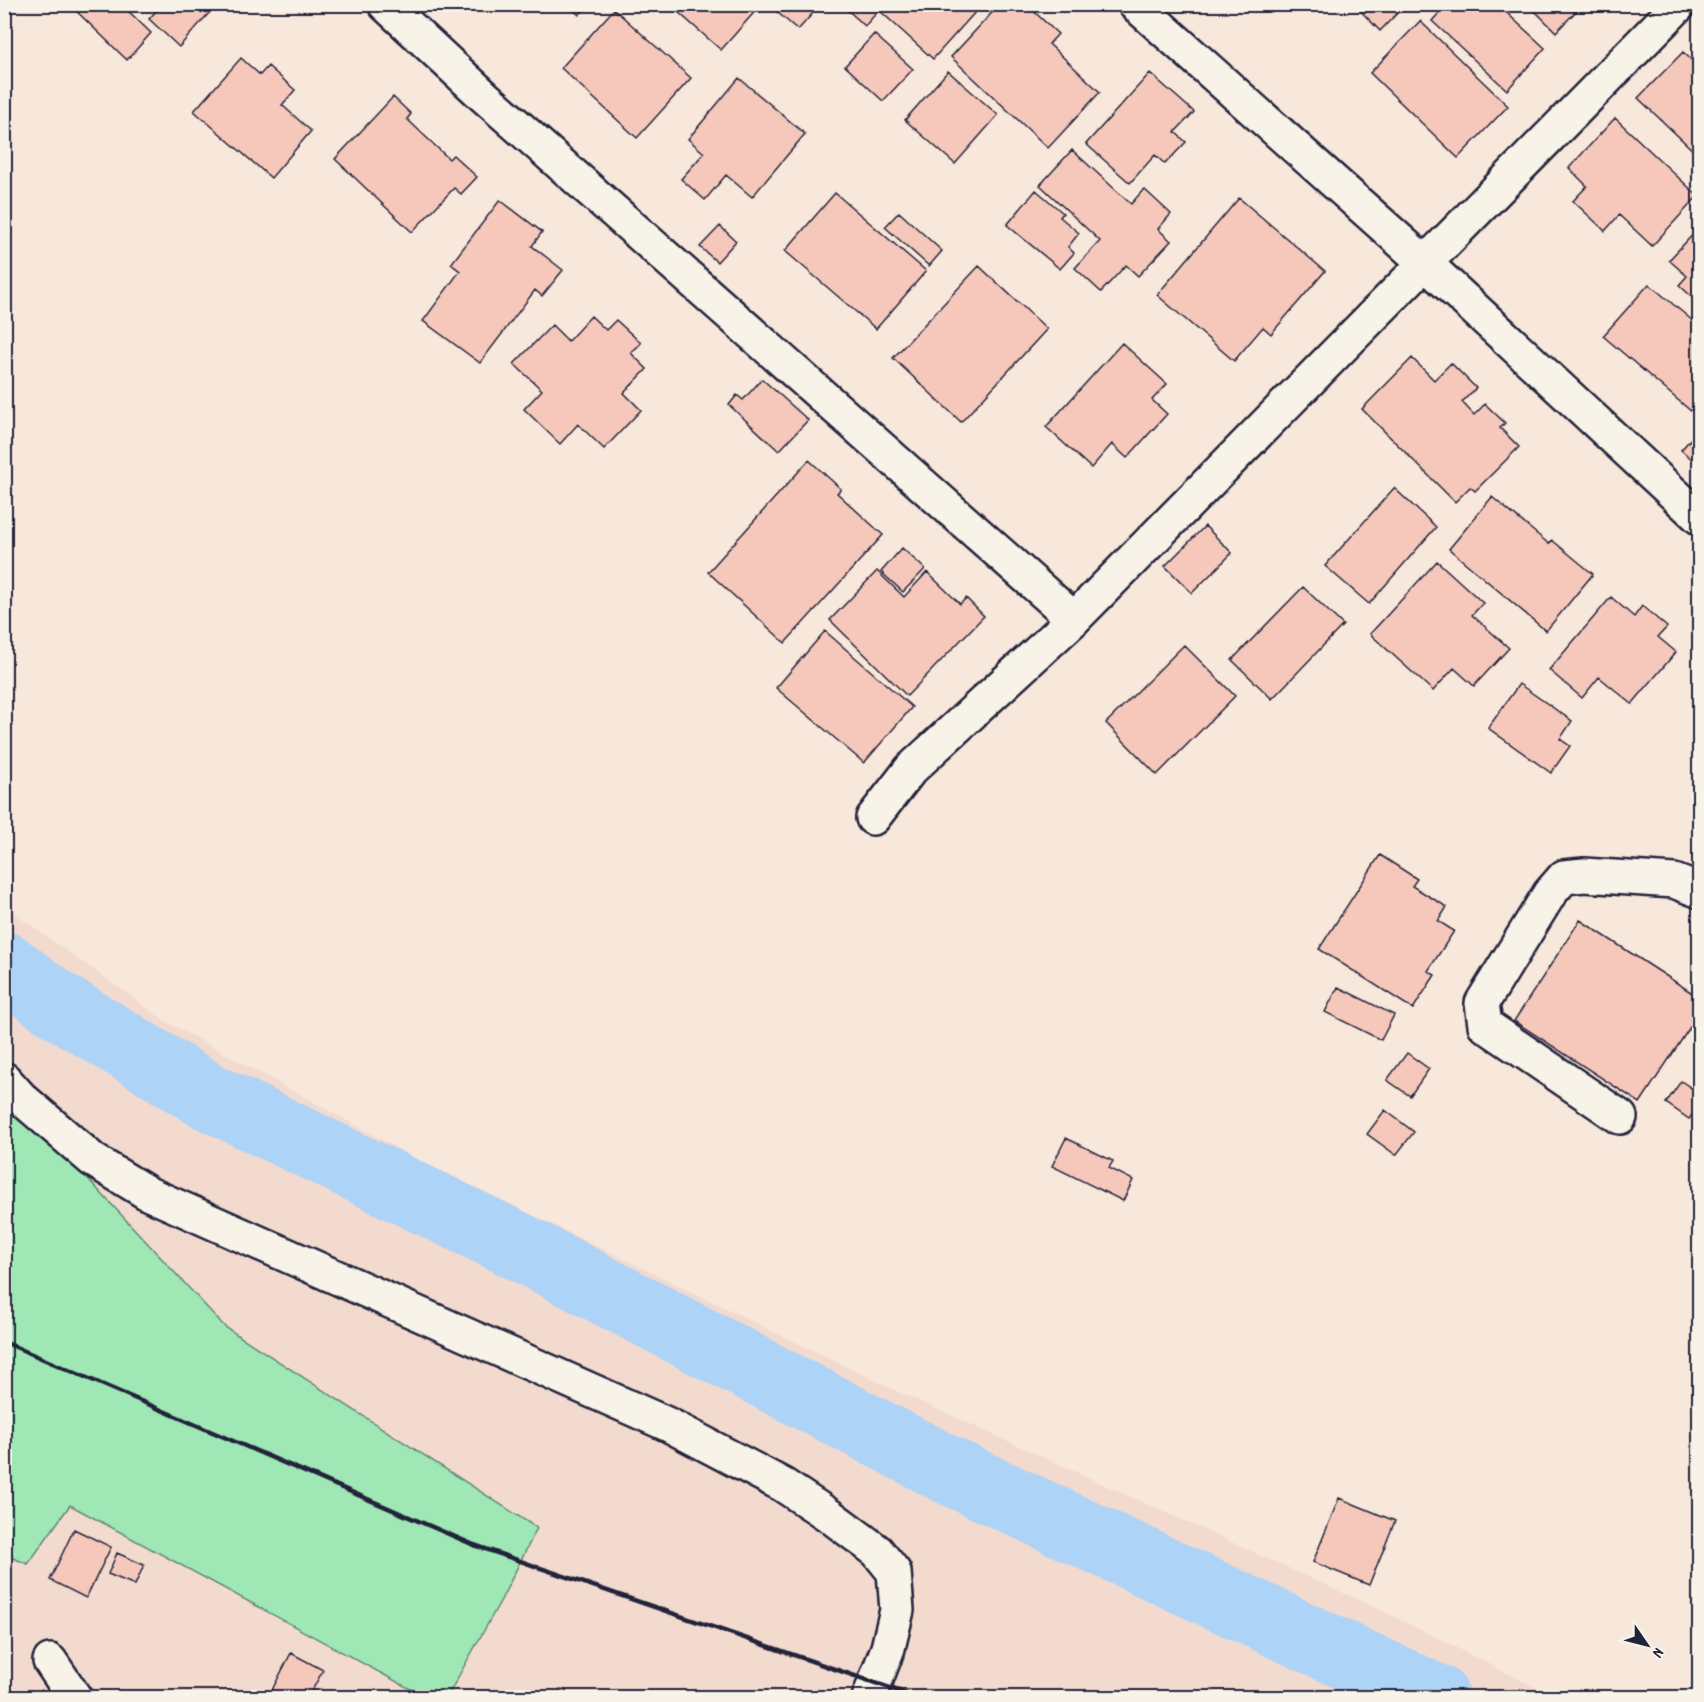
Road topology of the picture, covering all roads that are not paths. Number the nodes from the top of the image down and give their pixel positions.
1 (385, 4) edge
2 (1135, 4) edge
3 (1680, 4) edge
4 (1425, 263) junction
5 (1700, 518) edge
6 (1074, 619) junction
7 (873, 818) dead end
8 (1700, 891) edge
9 (4, 1079) edge
10 (1620, 1117) dead end
11 (50, 1661) dead end
12 (75, 1698) edge
13 (869, 1698) edge

1 - 6 street
2 - 4 street
3 - 4 street
4 - 5 street
4 - 6 street
6 - 7 street
8 - 10 street
9 - 13 street
11 - 12 street

